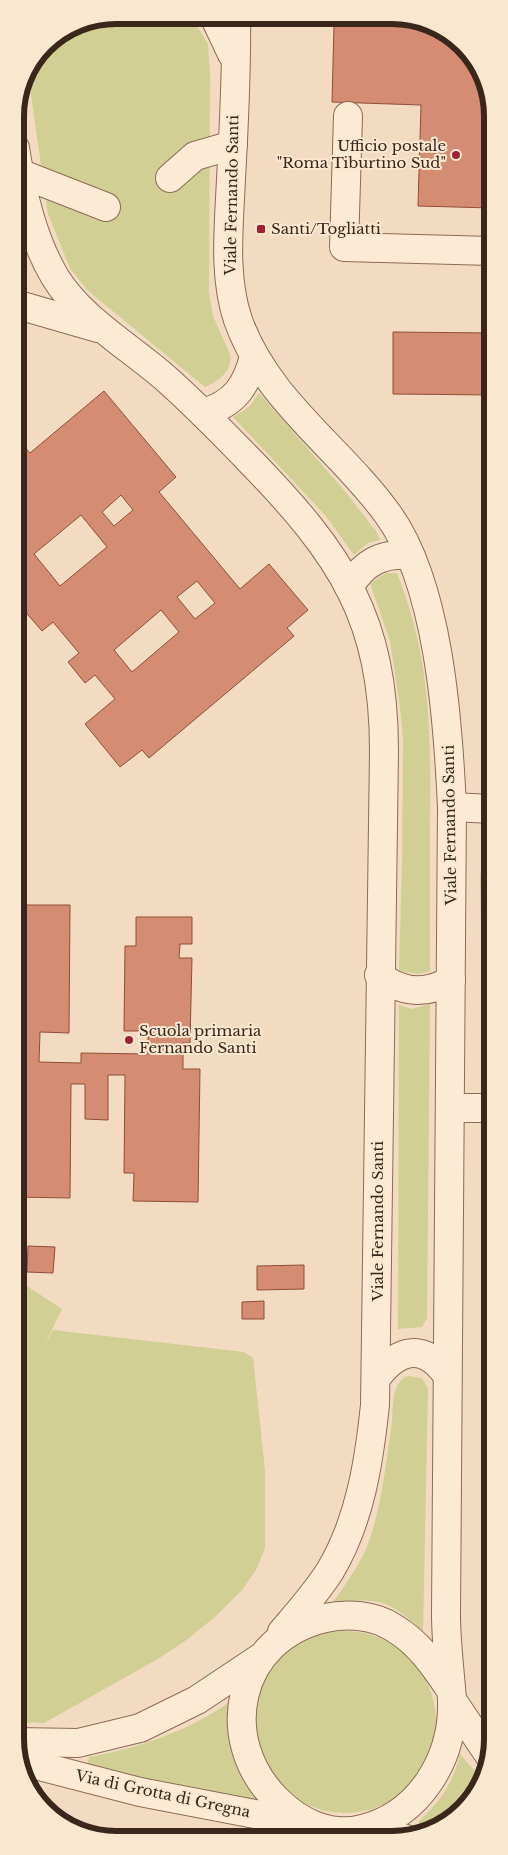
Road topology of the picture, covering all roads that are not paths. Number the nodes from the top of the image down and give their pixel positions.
1 (218, 24) edge
2 (236, 24) edge
3 (250, 24) edge
4 (237, 64) junction
5 (348, 116) dead end
6 (233, 146) junction
7 (24, 171) edge
8 (170, 178) dead end
9 (24, 192) edge
10 (106, 207) dead end
11 (484, 251) edge
12 (24, 307) edge
13 (105, 330) junction
14 (254, 356) junction
15 (203, 413) junction
16 (410, 555) junction
17 (350, 587) junction
18 (452, 807) junction
19 (484, 809) edge
20 (379, 975) junction
21 (451, 980) junction
22 (450, 1108) junction
23 (484, 1108) edge
24 (447, 1375) junction
25 (377, 1377) junction
26 (265, 1652) junction
27 (451, 1694) junction
28 (24, 1742) edge
29 (484, 1747) edge
30 (27, 1763) edge
31 (307, 1824) junction
32 (366, 1828) junction
33 (377, 1831) edge

1 - 4 street
2 - 4 street, Viale Fernando Santi
3 - 4 street
4 - 6 street, Viale Fernando Santi
5 - 11 street
6 - 8 street
6 - 14 street, Viale Fernando Santi
7 - 10 street
9 - 13 street, Viale Fernando Santi
12 - 13 street
13 - 15 street, Viale Fernando Santi
14 - 15 street
14 - 16 street, Viale Fernando Santi
15 - 17 street, Viale Fernando Santi
16 - 17 street
16 - 18 street, Viale Fernando Santi
17 - 20 street, Viale Fernando Santi
18 - 19 street
18 - 21 street, Viale Fernando Santi
20 - 21 street
20 - 25 street, Viale Fernando Santi
21 - 22 street, Viale Fernando Santi
22 - 23 street
22 - 24 street, Viale Fernando Santi
24 - 25 street
24 - 27 street, Viale Fernando Santi
25 - 26 street, Viale Fernando Santi
26 - 27 street
26 - 28 street
26 - 31 street
27 - 29 street
27 - 32 street, Viale Fernando Santi
30 - 31 street, Via di Grotta di Gregna
31 - 32 street, Via di Grotta di Gregna
32 - 33 street

